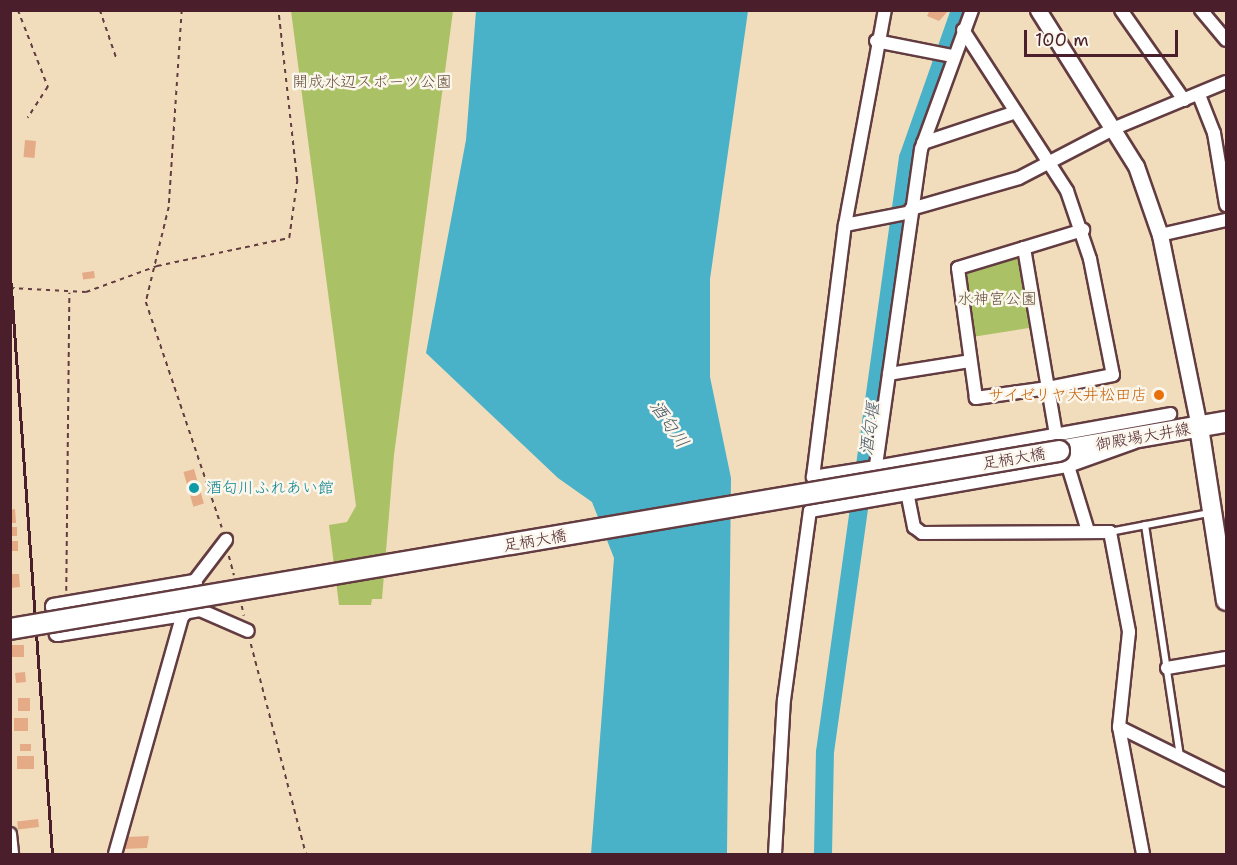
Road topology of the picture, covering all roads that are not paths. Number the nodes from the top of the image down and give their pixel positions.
1 (885, 10) edge
2 (972, 10) edge
3 (1038, 10) edge
4 (1121, 10) edge
5 (1201, 10) edge
6 (963, 30) junction
7 (1227, 40) edge
8 (876, 41) junction
9 (946, 55) junction
10 (1227, 82) edge
11 (1199, 95) junction
12 (1184, 100) junction
13 (1016, 112) junction
14 (1115, 128) junction
15 (922, 143) junction
16 (1049, 162) junction
17 (1227, 205) edge
18 (905, 212) junction
19 (1227, 220) edge
20 (845, 225) junction
21 (1083, 230) junction
22 (1160, 236) junction
23 (1024, 248) junction
24 (970, 361) junction
25 (889, 374) junction
26 (1048, 388) junction
27 (1170, 414) dead end
28 (1227, 422) edge
29 (1199, 427) junction
30 (1061, 451) junction
31 (901, 463) junction
32 (868, 468) junction
33 (907, 495) junction
34 (1213, 513) junction
35 (1145, 525) junction
36 (1088, 531) junction
37 (1110, 532) junction
38 (226, 540) road end
39 (195, 582) junction
40 (1227, 601) edge
41 (200, 610) junction
42 (183, 613) junction
43 (55, 621) junction
44 (10, 629) edge
45 (248, 631) road end
46 (1227, 658) edge
47 (1167, 668) junction
48 (1119, 727) junction
49 (1180, 758) junction
50 (1227, 780) edge
51 (10, 834) edge
52 (12, 855) edge
53 (115, 855) edge
54 (776, 855) edge
55 (1143, 855) edge

1 - 8 street
2 - 6 street
3 - 14 street
4 - 12 street
5 - 7 street
6 - 9 street
6 - 13 street
8 - 9 street
8 - 20 street
9 - 15 street
10 - 11 street
11 - 12 street
11 - 17 street
12 - 14 street
13 - 15 street
13 - 16 street
14 - 16 street
14 - 22 street
15 - 18 street
16 - 18 street
16 - 21 street
18 - 20 street
18 - 25 street
19 - 22 street
20 - 32 street
21 - 23 street
21 - 26 street
22 - 29 street
23 - 24 street
23 - 26 street
24 - 25 street
24 - 26 street
25 - 32 street
26 - 30 street
27 - 30 street
28 - 29 main road, 御殿場大井線
29 - 30 main road, 御殿場大井線
29 - 34 main road
30 - 31 street
30 - 33 street
30 - 36 street
30 - 43 main road, 足柄大橋, bridge
31 - 32 street
31 - 33 street
33 - 36 street
33 - 54 street
34 - 35 lane
34 - 40 main road
35 - 37 lane
35 - 47 lane
36 - 37 street
37 - 48 street
38 - 39 street
39 - 41 street
39 - 43 street
41 - 42 street
41 - 45 street
42 - 43 street
42 - 53 street
43 - 44 main road, 足柄大橋, bridge
46 - 47 street
47 - 49 lane
48 - 49 street
48 - 55 street
49 - 50 street
51 - 52 street

